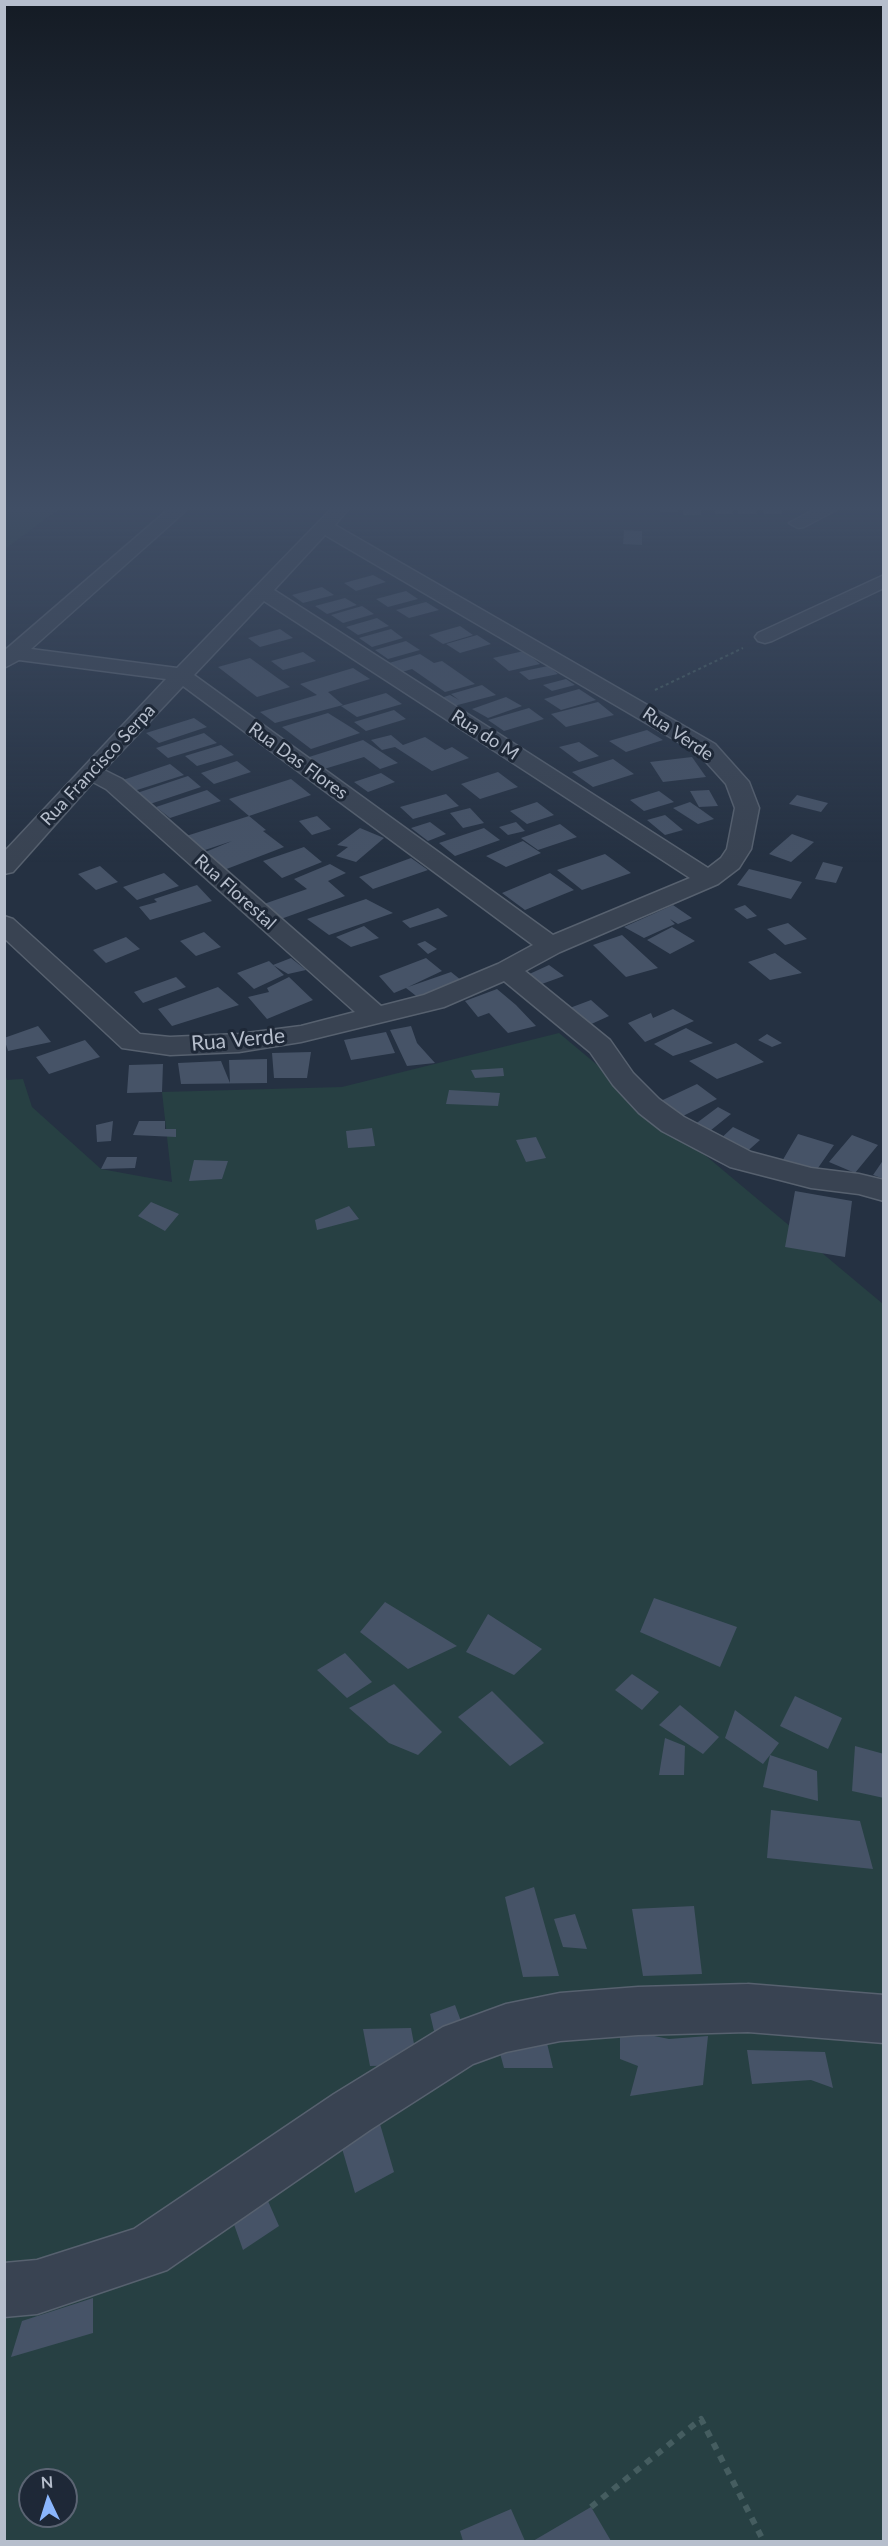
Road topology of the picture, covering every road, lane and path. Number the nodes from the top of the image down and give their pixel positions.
1 (45, 626) edge
2 (228, 626) edge
3 (316, 626) edge
4 (497, 626) edge
5 (789, 626) edge
6 (765, 637) joint
7 (9, 657) edge
8 (181, 675) junction
9 (630, 702) junction
10 (90, 772) junction
11 (4, 867) edge
12 (709, 879) junction
13 (4, 924) edge
14 (551, 946) junction
15 (507, 970) junction
16 (376, 1017) junction
17 (884, 1191) edge
18 (884, 2019) edge
19 (4, 2290) edge
20 (591, 2507) dead end
21 (764, 2541) edge

1 - 7 street
2 - 8 street, Rua Francisco Serpa
3 - 12 street, Rua do M
4 - 9 street, Rua Verde
5 - 6 street
6 - 9 path
7 - 8 street, Rua Das Flores
8 - 10 street, Rua Francisco Serpa
8 - 14 street, Rua Das Flores
9 - 12 street, Rua Verde
10 - 11 street, Rua Francisco Serpa
10 - 16 street, Rua Florestal
12 - 14 street, Rua Verde
13 - 16 street, Rua Verde
14 - 15 street, Rua Verde
15 - 16 street, Rua Verde
15 - 17 street
18 - 19 street
20 - 21 path

